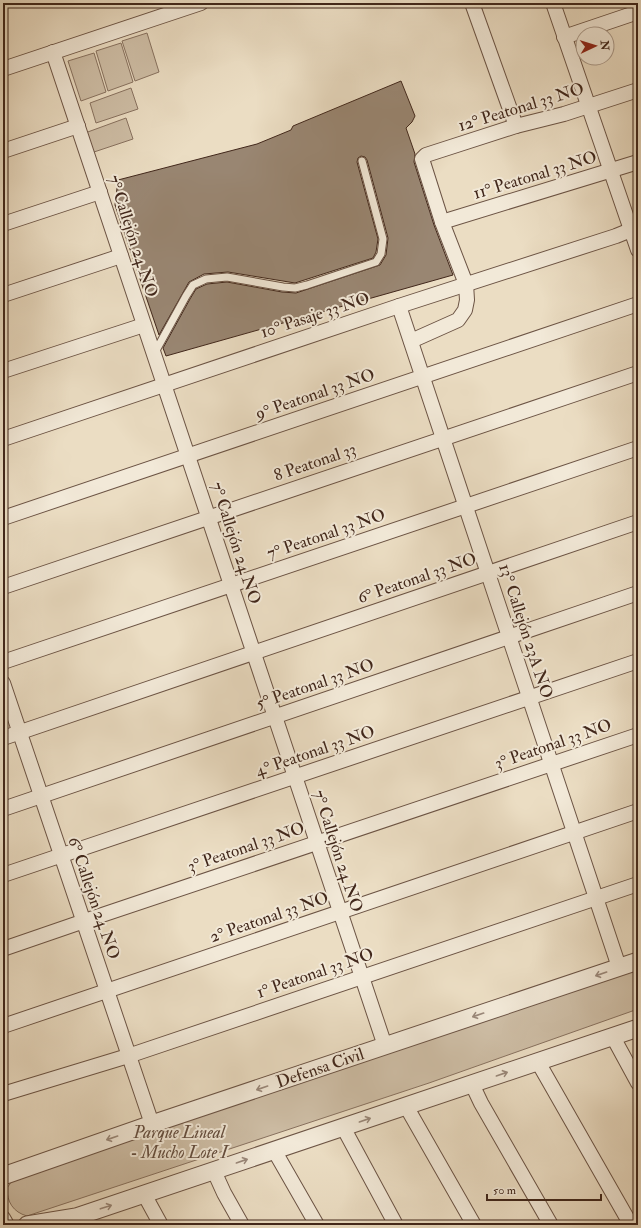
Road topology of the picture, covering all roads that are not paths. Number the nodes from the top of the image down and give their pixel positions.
1 (201, 3) edge
2 (472, 3) edge
3 (553, 3) edge
4 (638, 12) edge
5 (564, 37) junction
6 (53, 52) junction
7 (3, 69) edge
8 (638, 90) edge
9 (589, 106) junction
10 (78, 126) junction
11 (516, 126) junction
12 (3, 152) edge
13 (362, 161) dead end
14 (638, 162) edge
15 (611, 171) junction
16 (100, 192) junction
17 (442, 222) junction
18 (3, 224) edge
19 (634, 228) edge
20 (638, 250) edge
21 (121, 256) junction
22 (466, 284) junction
23 (3, 295) edge
24 (638, 304) edge
25 (399, 306) junction
26 (144, 326) junction
27 (411, 341) junction
28 (154, 354) junction
29 (3, 371) edge
30 (638, 373) edge
31 (422, 376) junction
32 (164, 385) junction
33 (443, 438) junction
34 (3, 439) edge
35 (638, 448) edge
36 (188, 455) junction
37 (466, 506) junction
38 (3, 518) edge
39 (208, 518) junction
40 (638, 522) edge
41 (488, 573) junction
42 (231, 585) junction
43 (3, 587) edge
44 (638, 593) edge
45 (509, 637) junction
46 (254, 653) junction
47 (638, 661) edge
48 (3, 662) edge
49 (3, 683) edge
50 (530, 698) junction
51 (275, 717) junction
52 (20, 732) junction
53 (638, 735) edge
54 (3, 738) edge
55 (552, 764) junction
56 (295, 777) junction
57 (41, 796) junction
58 (3, 809) edge
59 (638, 811) edge
60 (574, 832) junction
61 (317, 843) junction
62 (61, 855) junction
63 (3, 875) edge
64 (638, 884) edge
65 (596, 898) junction
66 (340, 912) junction
67 (83, 921) junction
68 (3, 949) edge
69 (638, 961) edge
70 (619, 967) junction
71 (361, 977) junction
72 (107, 991) junction
73 (3, 1026) edge
74 (638, 1028) edge
75 (613, 1037) junction
76 (385, 1046) junction
77 (128, 1056) junction
78 (538, 1062) junction
79 (638, 1083) edge
80 (472, 1084) junction
81 (3, 1094) edge
82 (406, 1106) junction
83 (152, 1124) junction
84 (343, 1127) junction
85 (274, 1150) junction
86 (214, 1171) junction
87 (3, 1176) edge
88 (144, 1194) junction
89 (3, 1218) edge
90 (78, 1221) edge
91 (7, 1225) edge
92 (27, 1225) edge
93 (161, 1225) edge
94 (242, 1225) edge
95 (317, 1225) edge
96 (396, 1225) edge
97 (474, 1225) edge
98 (551, 1225) edge
99 (631, 1225) edge

1 - 6 street
2 - 11 street
3 - 5 street
4 - 5 street
5 - 9 street
6 - 7 street
6 - 10 street, 7° Callejón 24 NO
8 - 9 street, 12° Peatonal 33 NO
9 - 11 street, 12° Peatonal 33 NO
9 - 15 street
10 - 12 street
10 - 16 street, 7° Callejón 24 NO
11 - 17 street, 12° Peatonal 33 NO
13 - 28 lane
14 - 15 street, 11° Peatonal 33 NO
15 - 17 street, 11° Peatonal 33 NO
15 - 19 street
16 - 18 street
16 - 21 street, 7° Callejón 24 NO
17 - 22 street
19 - 20 street
19 - 22 street, 10° Pasaje 33 NO
21 - 23 street
21 - 26 street, 7° Callejón 24 NO
22 - 25 street, 10° Pasaje 33 NO
22 - 27 street
24 - 31 street, 9° Peatonal 33 NO
25 - 27 street, 13° Callejón 23A NO
25 - 32 street, 10° Pasaje 33 NO
26 - 28 street, 7° Callejón 24 NO
26 - 29 street
27 - 31 street, 13° Callejón 23A NO
28 - 32 street, 7° Callejón 24 NO
30 - 33 street, 8 Peatonal 33
31 - 33 street, 13° Callejón 23A NO
31 - 36 street, 9° Peatonal 33 NO
32 - 34 street, 10° Pasaje 33 NO
32 - 36 street, 7° Callejón 24 NO
33 - 37 street, 13° Callejón 23A NO
33 - 39 street, 8 Peatonal 33
35 - 37 street, 7° Peatonal 33 NO
36 - 38 street, 9° Peatonal 33 NO
36 - 39 street, 7° Callejón 24 NO
37 - 41 street, 13° Callejón 23A NO
37 - 42 street, 7° Peatonal 33 NO
39 - 42 street, 7° Callejón 24 NO
39 - 43 street, 8 Peatonal 33
40 - 41 street, 6° Peatonal 33 NO
41 - 45 street, 13° Callejón 23A NO
41 - 46 street, 6° Peatonal 33 NO
42 - 46 street, 7° Callejón 24 NO
42 - 48 street, 7° Peatonal 33 NO
44 - 45 street, 5° Peatonal 33 NO
45 - 50 street, 13° Callejón 23A NO
45 - 51 street, 5° Peatonal 33 NO
46 - 51 street, 7° Callejón 24 NO
46 - 52 street, 6° Peatonal 33 NO
47 - 50 street, 4° Peatonal 33 NO
49 - 52 street, 6° Callejón 24 NO
50 - 55 street, 13° Callejón 23A NO
50 - 56 street, 4° Peatonal 33 NO
51 - 56 street, 7° Callejón 24 NO
51 - 57 street, 5° Peatonal 33 NO
52 - 54 street
52 - 57 street, 6° Callejón 24 NO
53 - 55 street, 3° Peatonal 33 NO
55 - 60 street, 13° Callejón 23A NO
55 - 61 street, 3° Peatonal 33 NO
56 - 61 street, 7° Callejón 24 NO
56 - 62 street, 4° Peatonal 33 NO
57 - 58 street, 5° Peatonal 33 NO
57 - 62 street, 6° Callejón 24 NO
59 - 60 street, 2° Peatonal 33 NO
60 - 65 street, 13° Callejón 23A NO
60 - 66 street, 2° Peatonal 33 NO
61 - 66 street, 7° Callejón 24 NO
61 - 67 street, 3° Peatonal 33 NO
62 - 63 street, 4° Peatonal 33 NO
62 - 67 street, 6° Callejón 24 NO
64 - 65 street, 1° Peatonal 33 NO
65 - 70 street, 13° Callejón 23A NO
65 - 71 street, 1° Peatonal 33 NO
66 - 71 street, 7° Callejón 24 NO
66 - 72 street, 2° Peatonal 33 NO
67 - 68 street, 3° Peatonal 33 NO
67 - 72 street, 6° Callejón 24 NO
69 - 70 street, Defensa Civil
70 -> 76 street, Defensa Civil
71 - 76 street, 7° Callejón 24 NO
71 - 77 street, 1° Peatonal 33 NO
72 - 73 street, 2° Peatonal 33 NO
72 - 77 street, 6° Callejón 24 NO
74 - 75 street
75 - 78 street
75 - 79 street
76 -> 83 street, Defensa Civil
77 - 81 street, 1° Peatonal 33 NO
77 - 83 street, 6° Callejón 24 NO
80 -> 78 street
78 - 99 street
80 - 82 street
80 - 98 street
84 -> 82 street
82 - 97 street
83 -> 87 street, Defensa Civil
84 - 85 street
84 - 96 street
86 -> 85 street
85 - 95 street
86 - 88 street
86 - 94 street
90 -> 88 street
88 - 93 street
89 - 91 street
90 - 92 street

